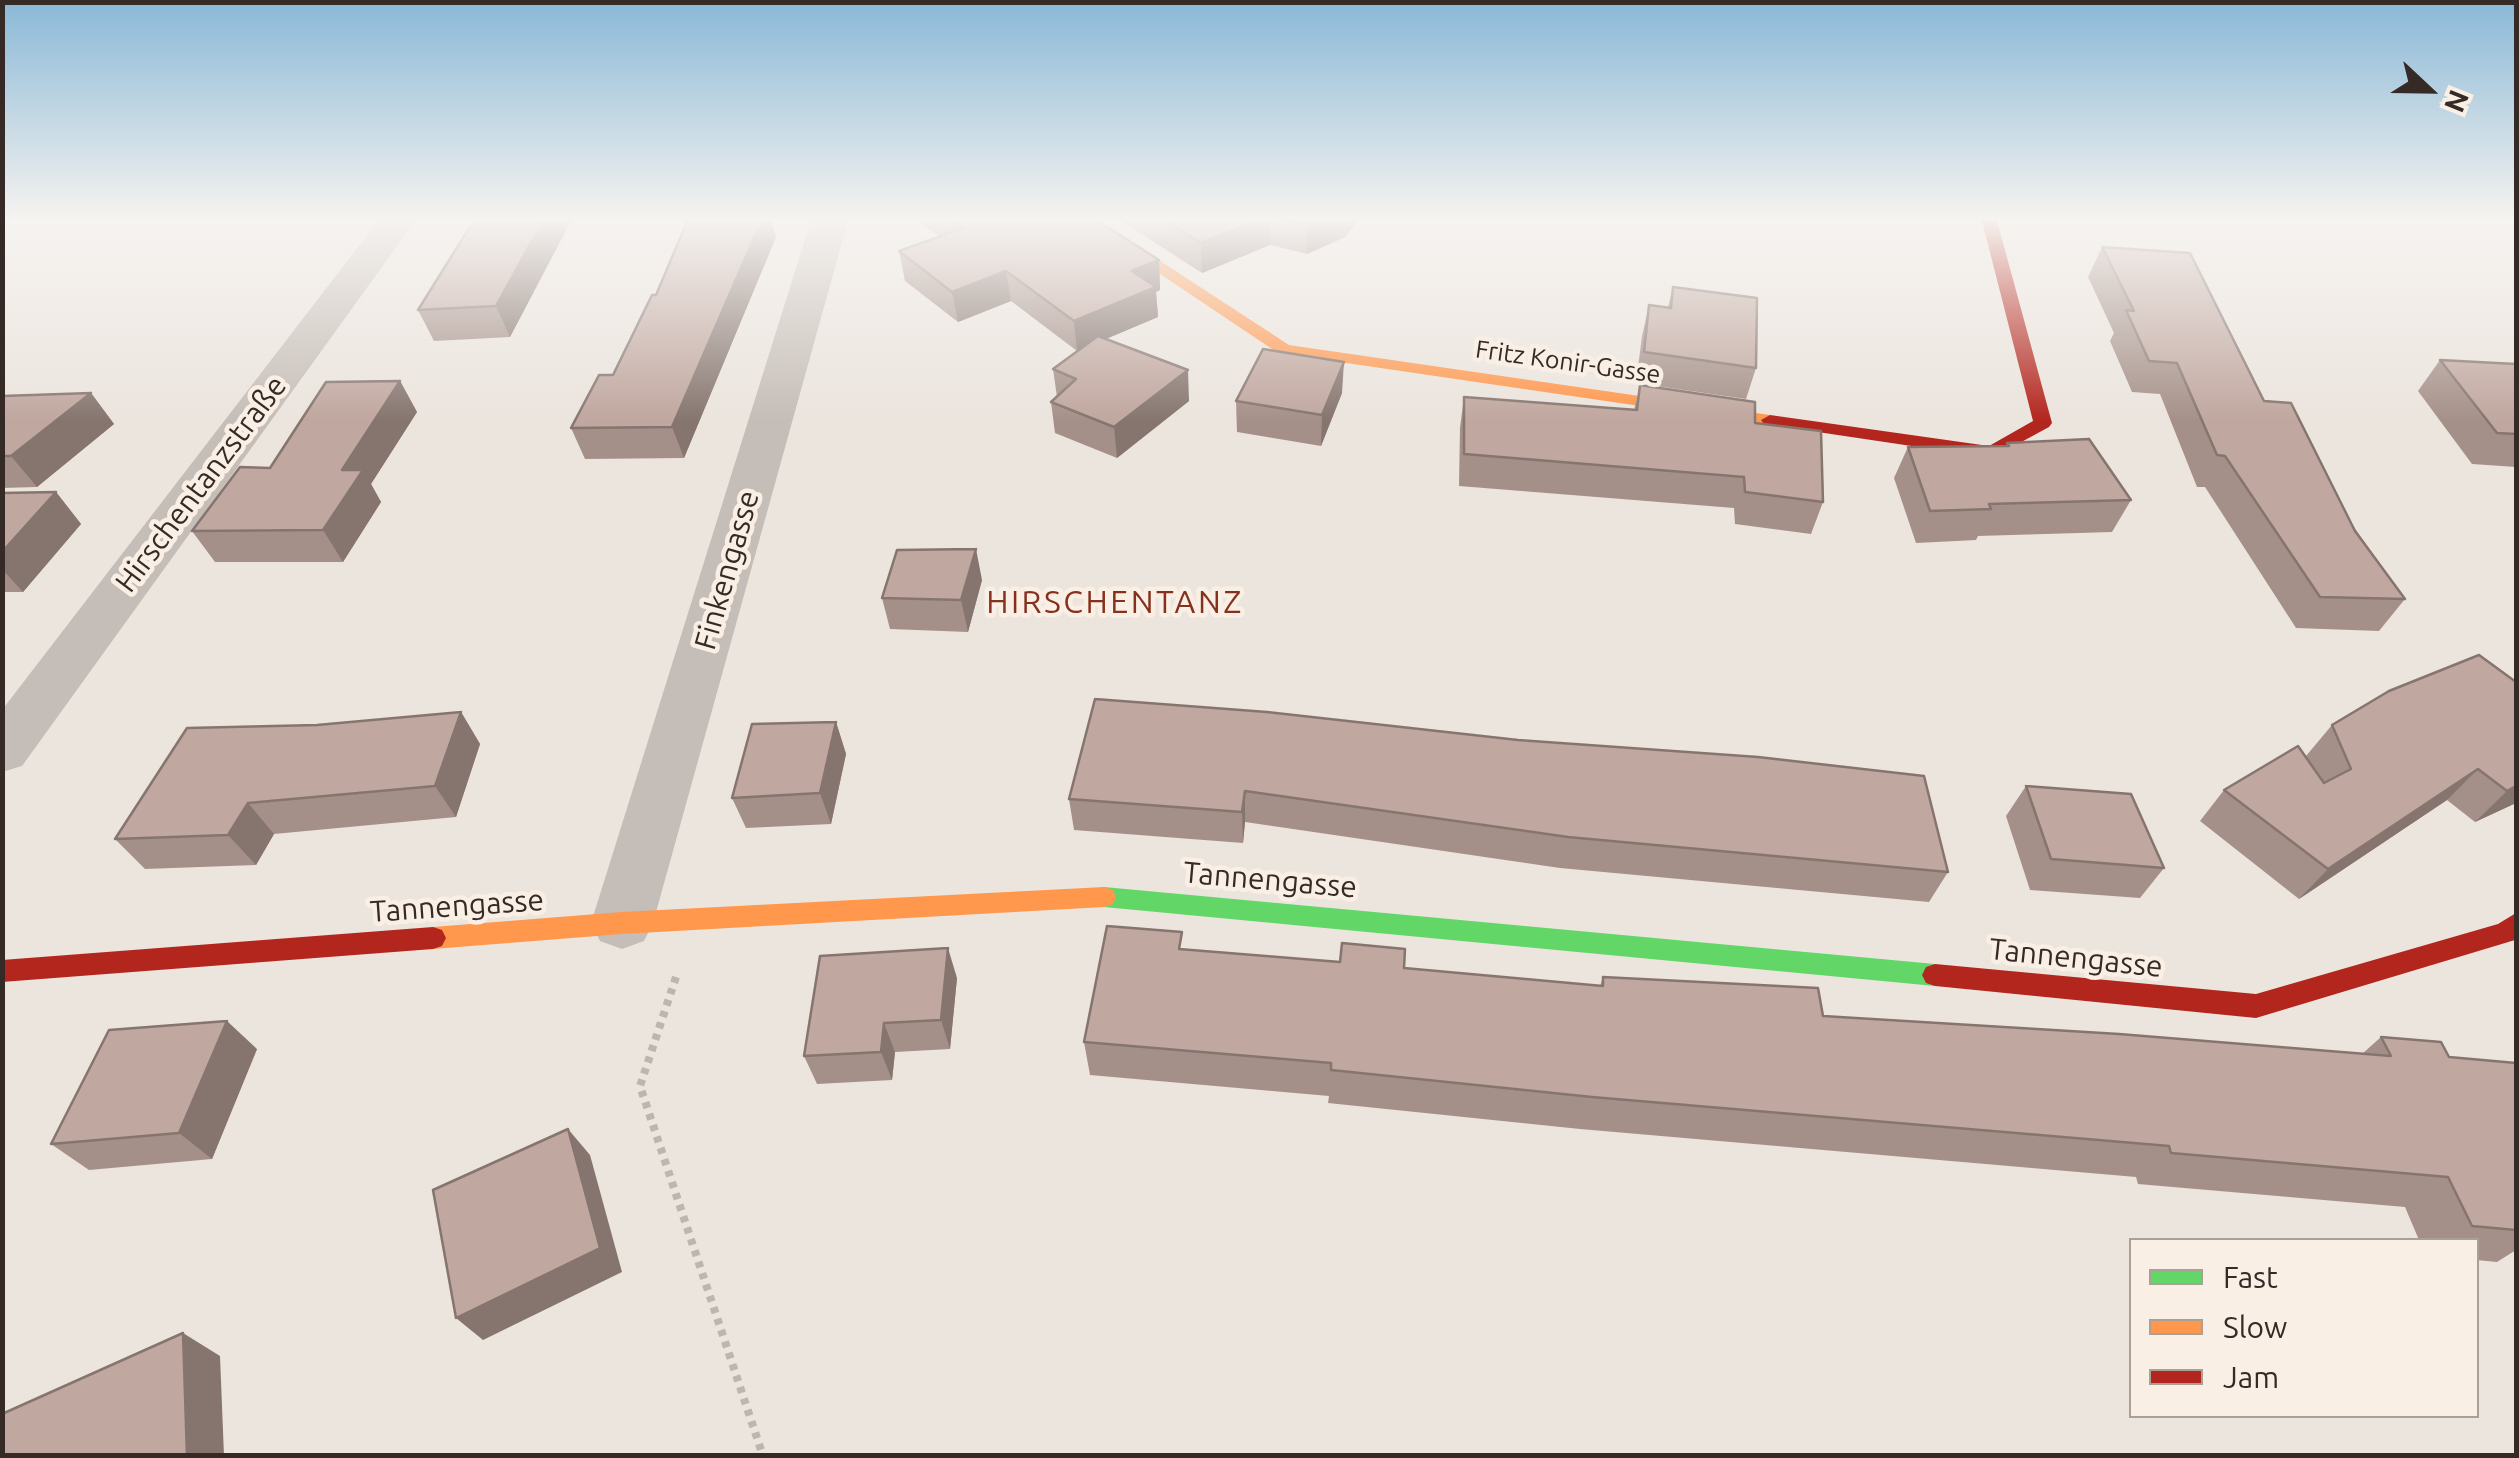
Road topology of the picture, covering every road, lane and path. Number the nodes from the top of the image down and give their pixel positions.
1 (349, 285) edge
2 (811, 285) edge
3 (1186, 285) edge
4 (2006, 285) edge
5 (2, 751) edge
6 (695, 920) junction
7 (622, 923) junction
8 (2516, 924) edge
9 (2, 970) edge
10 (763, 1456) edge

1 - 5 street, Hirschentanzstraße
2 - 7 street, Finkengasse
3 - 4 street, Fritz Konir-Gasse
6 - 7 street, Tannengasse
6 - 8 street, Tannengasse
6 - 10 path
7 - 9 street, Tannengasse

